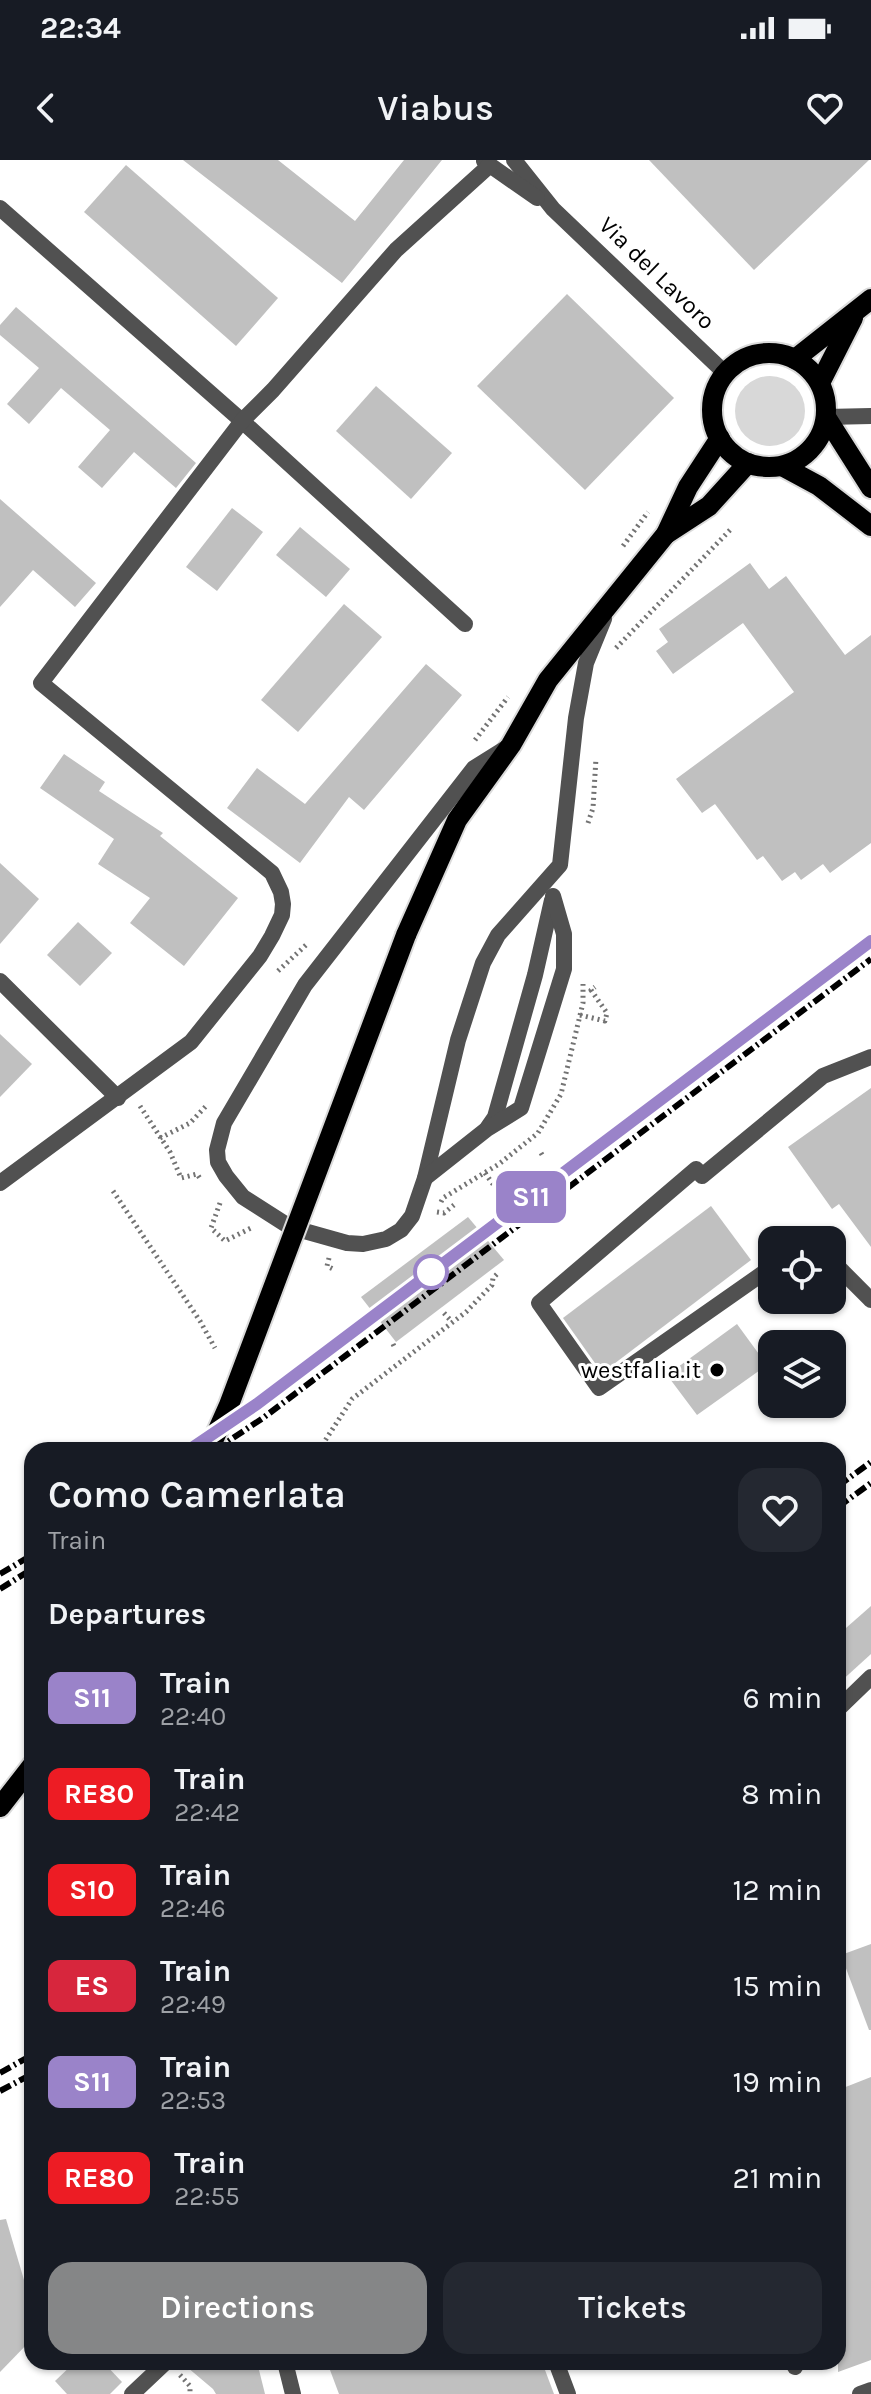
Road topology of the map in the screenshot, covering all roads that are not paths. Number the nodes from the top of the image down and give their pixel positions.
1 (514, 160) edge
2 (486, 163) edge
3 (0, 208) edge
4 (553, 209) junction
5 (871, 299) edge
6 (855, 314) junction
7 (795, 359) junction
8 (726, 374) junction
9 (820, 383) junction
10 (871, 416) edge
11 (826, 417) junction
12 (242, 421) junction
13 (720, 438) junction
14 (748, 463) junction
15 (782, 466) junction
16 (871, 488) edge
17 (871, 526) edge
18 (666, 534) junction
19 (612, 603) junction
20 (465, 624) dead end
21 (511, 745) junction
22 (560, 865) junction
23 (553, 896) junction
24 (0, 981) edge
25 (871, 1057) edge
26 (118, 1098) junction
27 (487, 1129) junction
28 (425, 1178) junction
29 (0, 1183) edge
30 (846, 1275) edge
31 (758, 1277) edge
32 (871, 1300) edge
33 (213, 1442) edge
34 (871, 1677) edge
35 (846, 1701) edge
36 (24, 1777) edge
37 (0, 1804) edge
38 (158, 2370) edge
39 (287, 2370) edge
40 (559, 2370) edge
41 (871, 2390) edge
42 (132, 2394) edge
43 (293, 2394) edge
44 (568, 2394) edge
45 (860, 2394) edge

1 - 4 street, Via del Lavoro
2 - 4 street, Via del Lavoro
2 - 12 street
3 - 12 street
4 - 8 street, Via del Lavoro
5 - 6 main road
6 - 7 main road
6 - 9 main road
7 - 8 main road
7 - 9 main road
8 - 13 main road
9 - 11 main road
10 - 11 street
11 - 15 main road
11 - 16 main road
12 - 20 street
12 - 26 street
13 - 14 main road
13 - 18 main road
14 - 15 main road
14 - 18 main road
15 - 17 main road
18 - 19 main road
19 - 21 main road
19 - 22 street
21 - 28 street
21 - 33 main road, bridge
22 - 23 street
22 - 28 street
23 - 27 street
23 - 27 street
24 - 26 street
25 - 31 street
26 - 29 street
27 - 28 street
30 - 32 street
34 - 35 street
36 - 37 main road
38 - 42 street
39 - 43 street
40 - 44 street
41 - 45 street

